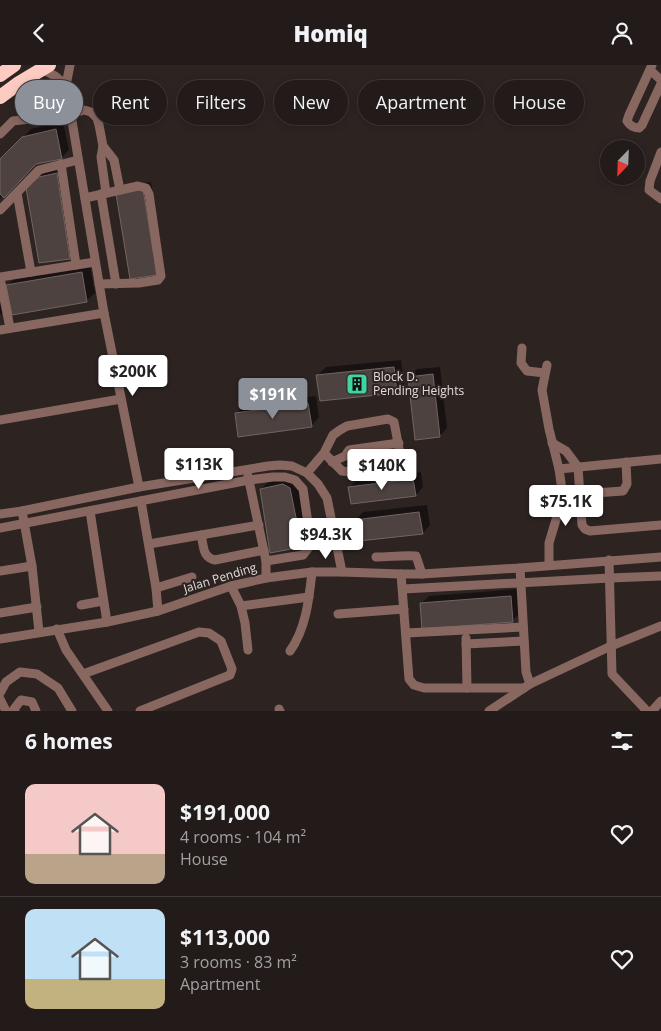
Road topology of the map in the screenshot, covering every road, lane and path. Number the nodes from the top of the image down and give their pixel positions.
1 (14, 65) edge
2 (70, 65) edge
3 (45, 67) edge
4 (651, 68) edge
5 (0, 75) edge
6 (60, 80) edge
7 (67, 80) edge
8 (661, 80) edge
9 (661, 84) edge
10 (0, 97) edge
11 (83, 110) edge
12 (15, 121) edge
13 (73, 125) edge
14 (0, 134) edge
15 (103, 146) junction
16 (661, 152) edge
17 (78, 160) junction
18 (61, 164) junction
19 (120, 190) junction
20 (17, 193) junction
21 (104, 194) junction
22 (85, 198) junction
23 (661, 199) edge
24 (0, 210) edge
25 (95, 262) junction
26 (76, 265) junction
27 (31, 272) junction
28 (0, 277) edge
29 (99, 284) junction
30 (116, 284) junction
31 (104, 313) junction
32 (10, 328) junction
33 (0, 330) edge
34 (522, 348) dead end
35 (121, 399) junction
36 (0, 420) edge
37 (399, 443) junction
38 (552, 443) junction
39 (324, 453) junction
40 (661, 459) edge
41 (332, 462) junction
42 (626, 462) junction
43 (578, 467) junction
44 (559, 469) junction
45 (247, 471) junction
46 (307, 473) junction
47 (250, 480) junction
48 (139, 487) junction
49 (580, 494) junction
50 (141, 501) junction
51 (22, 511) junction
52 (90, 511) junction
53 (0, 514) edge
54 (25, 525) junction
55 (258, 525) junction
56 (661, 525) edge
57 (0, 528) edge
58 (201, 535) junction
59 (149, 544) junction
60 (264, 550) junction
61 (376, 557) dead end
62 (661, 557) edge
63 (609, 560) junction
64 (266, 561) junction
65 (550, 565) junction
66 (32, 566) junction
67 (520, 568) junction
68 (0, 571) edge
69 (342, 571) junction
70 (312, 573) junction
71 (401, 574) junction
72 (422, 574) junction
73 (661, 576) edge
74 (192, 577) dead end
75 (610, 577) junction
76 (266, 578) junction
77 (521, 583) junction
78 (231, 586) junction
79 (156, 588) junction
80 (403, 589) junction
81 (309, 597) junction
82 (103, 601) junction
83 (81, 605) dead end
84 (241, 606) junction
85 (37, 607) junction
86 (404, 609) junction
87 (158, 611) junction
88 (0, 613) edge
89 (338, 614) dead end
90 (107, 622) junction
91 (661, 626) edge
92 (523, 627) junction
93 (57, 629) junction
94 (465, 630) junction
95 (39, 632) junction
96 (406, 633) junction
97 (0, 639) edge
98 (524, 641) junction
99 (466, 643) junction
100 (611, 646) junction
101 (248, 649) dead end
102 (290, 651) dead end
103 (83, 674) junction
104 (528, 686) junction
105 (467, 688) junction
106 (0, 693) edge
107 (0, 699) edge
108 (661, 701) edge
109 (6, 711) edge
110 (15, 711) edge
111 (36, 711) edge
112 (72, 711) edge
113 (108, 711) edge
114 (140, 711) edge
115 (489, 711) edge
116 (647, 711) edge
117 (652, 711) edge

1 - 5 highway
2 - 7 street
3 - 6 street
3 - 10 highway
4 - 8 street
4 - 9 street
11 - 15 street
12 - 14 street
13 - 17 street
15 - 19 street
15 - 21 street
16 - 23 street
17 - 18 street
17 - 22 street
18 - 20 street
18 - 26 street
19 - 21 street
19 - 30 street
20 - 24 street
20 - 27 street
21 - 22 street
21 - 30 street
22 - 25 street
25 - 26 street
25 - 29 street
26 - 27 street
27 - 28 street
28 - 32 street
29 - 30 street
29 - 31 street
31 - 32 street
31 - 35 street
32 - 33 street
34 - 38 street
35 - 36 street
35 - 48 street
37 - 39 street
37 - 41 street
37 - 41 street
38 - 43 street
38 - 44 street
39 - 41 street
39 - 46 street
40 - 42 street
42 - 43 street
42 - 49 street
43 - 44 street
43 - 49 street
44 - 65 street
45 - 46 street
45 - 47 street
45 - 48 street
46 - 69 street
47 - 50 street
47 - 55 street
47 - 64 street
48 - 51 street
49 - 56 street
50 - 52 street
50 - 59 street
51 - 53 street
51 - 54 street
52 - 54 street
52 - 82 street
54 - 57 street
54 - 66 street
55 - 58 street
55 - 60 street
58 - 59 street
58 - 60 street
59 - 79 street
60 - 64 street
61 - 72 street
62 - 63 street, Jalan Pending
63 - 65 street, Jalan Pending
63 - 75 street
64 - 76 street
65 - 67 street, Jalan Pending
66 - 68 street
66 - 85 street
67 - 72 street, Jalan Pending
67 - 77 street
69 - 70 street, Jalan Pending
69 - 71 street, Jalan Pending
70 - 76 street, Jalan Pending
70 - 81 street
71 - 72 street, Jalan Pending
71 - 80 street
73 - 75 street
74 - 79 street
75 - 77 street
75 - 100 street
76 - 78 street, Jalan Pending
77 - 80 street
77 - 92 street
78 - 84 street
78 - 87 street, Jalan Pending
79 - 87 street
80 - 86 street
81 - 84 street
81 - 102 street
82 - 83 street
82 - 90 street
84 - 101 street
85 - 88 street
85 - 95 street
86 - 89 street
86 - 96 street
87 - 90 street, Jalan Pending
90 - 93 street, Jalan Pending
91 - 100 street
92 - 94 street
92 - 98 street
93 - 95 street, Jalan Pending
93 - 103 street
94 - 96 street
94 - 99 street
95 - 97 street, Jalan Pending
96 - 105 street
98 - 99 street
98 - 104 street
99 - 105 street
100 - 104 street
100 - 116 street
103 - 113 street
103 - 114 street
104 - 105 street
104 - 115 street
106 - 112 street
107 - 109 street
108 - 117 street
110 - 111 street

